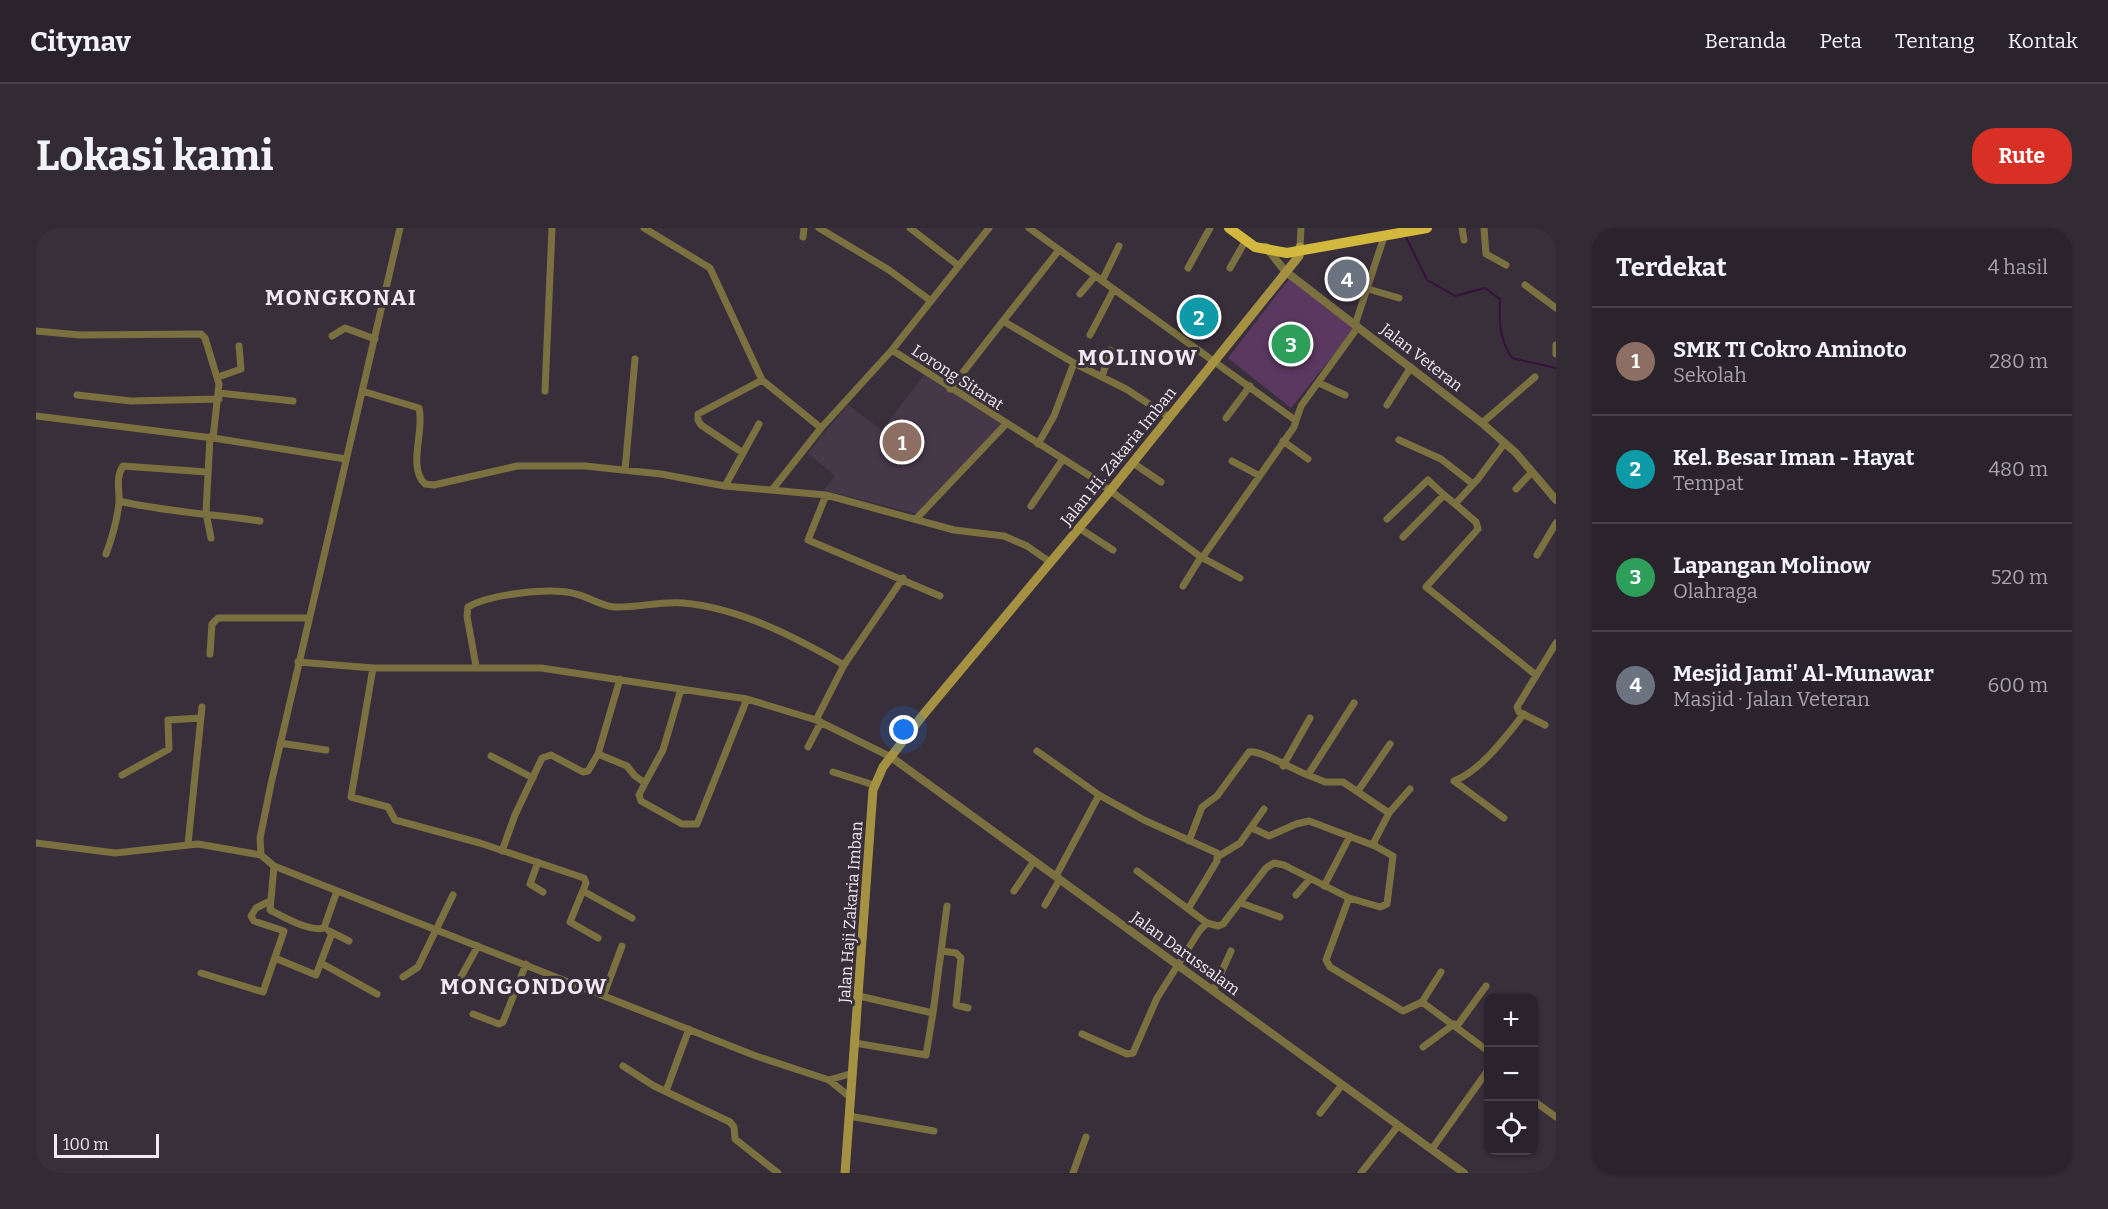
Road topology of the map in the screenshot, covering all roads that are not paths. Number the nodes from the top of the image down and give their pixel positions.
1 (400, 228) edge
2 (552, 228) edge
3 (644, 228) edge
4 (804, 228) edge
5 (819, 228) edge
6 (910, 228) edge
7 (989, 228) edge
8 (1029, 228) edge
9 (1210, 228) edge
10 (1229, 228) edge
11 (1241, 228) edge
12 (1301, 228) edge
13 (1427, 228) edge
14 (1462, 228) edge
15 (1484, 228) edge
16 (1396, 230) edge
17 (803, 237) dead end
18 (1384, 237) junction
19 (1464, 240) dead end
20 (1258, 245) junction
21 (1119, 246) dead end
22 (1059, 250) junction
23 (1300, 250) junction
24 (1506, 265) dead end
25 (959, 266) junction
26 (1188, 268) dead end
27 (1230, 268) dead end
28 (1285, 271) junction
29 (1095, 276) junction
30 (1102, 281) junction
31 (1526, 285) dead end
32 (1114, 289) junction
33 (1368, 289) junction
34 (1080, 294) dead end
35 (1399, 298) dead end
36 (931, 301) junction
37 (1556, 308) edge
38 (1003, 321) junction
39 (1357, 326) junction
40 (36, 331) edge
41 (1090, 335) dead end
42 (332, 336) dead end
43 (375, 339) junction
44 (1556, 345) edge
45 (239, 346) dead end
46 (892, 350) junction
47 (1110, 350) dead end
48 (1556, 354) edge
49 (635, 359) dead end
50 (1215, 361) junction
51 (1074, 363) junction
52 (1412, 367) junction
53 (218, 377) junction
54 (1102, 377) junction
55 (1535, 377) dead end
56 (762, 380) junction
57 (1319, 383) junction
58 (1250, 386) junction
59 (950, 389) junction
60 (362, 391) junction
61 (545, 391) dead end
62 (77, 395) dead end
63 (1345, 395) dead end
64 (219, 396) junction
65 (294, 400) dead end
66 (1387, 405) dead end
67 (36, 416) edge
68 (1169, 417) junction
69 (1226, 418) dead end
70 (1295, 420) junction
71 (1482, 423) junction
72 (759, 424) dead end
73 (1006, 424) junction
74 (820, 428) junction
75 (212, 437) junction
76 (1399, 440) dead end
77 (1283, 441) junction
78 (1038, 444) junction
79 (1504, 444) junction
80 (743, 453) junction
81 (346, 459) junction
82 (1063, 459) junction
83 (1308, 459) dead end
84 (1232, 461) dead end
85 (1132, 463) junction
86 (625, 470) junction
87 (207, 472) junction
88 (1532, 472) junction
89 (1258, 475) junction
90 (1161, 482) dead end
91 (1473, 484) junction
92 (725, 486) junction
93 (1516, 489) dead end
94 (772, 490) junction
95 (1110, 491) junction
96 (826, 495) junction
97 (1444, 495) junction
98 (1556, 500) edge
99 (119, 501) junction
100 (1455, 504) junction
101 (1031, 506) dead end
102 (206, 513) junction
103 (916, 519) junction
104 (1387, 519) dead end
105 (260, 520) dead end
106 (1556, 523) edge
107 (1078, 528) junction
108 (1404, 537) dead end
109 (211, 538) dead end
110 (1113, 550) dead end
111 (106, 554) dead end
112 (1537, 555) dead end
113 (1202, 557) junction
114 (1050, 562) junction
115 (903, 578) junction
116 (1240, 578) dead end
117 (1183, 586) dead end
118 (940, 596) dead end
119 (308, 618) junction
120 (1556, 643) edge
121 (210, 654) dead end
122 (299, 658) junction
123 (844, 665) junction
124 (476, 666) junction
125 (373, 668) junction
126 (1536, 675) junction
127 (620, 679) junction
128 (953, 681) joint
129 (681, 689) junction
130 (747, 699) junction
131 (1354, 703) dead end
132 (202, 707) dead end
133 (1524, 714) junction
134 (201, 718) junction
135 (1310, 718) dead end
136 (819, 721) junction
137 (1545, 725) dead end
138 (280, 743) junction
139 (1390, 744) dead end
140 (808, 747) dead end
141 (326, 750) dead end
142 (1037, 751) dead end
143 (598, 754) junction
144 (491, 756) dead end
145 (891, 757) junction
146 (1284, 766) junction
147 (833, 772) dead end
148 (122, 775) dead end
149 (1308, 775) junction
150 (533, 778) junction
151 (645, 783) junction
152 (874, 784) junction
153 (1410, 789) dead end
154 (1358, 791) junction
155 (1099, 795) junction
156 (1264, 809) dead end
157 (1389, 813) junction
158 (1504, 818) dead end
159 (1252, 828) junction
160 (1350, 836) junction
161 (1189, 841) junction
162 (36, 843) edge
163 (188, 844) junction
164 (1376, 846) junction
165 (502, 850) junction
166 (261, 855) junction
167 (1219, 856) junction
168 (1034, 861) junction
169 (538, 862) junction
170 (274, 866) junction
171 (1137, 871) dead end
172 (1058, 878) junction
173 (1310, 879) junction
174 (1324, 886) junction
175 (337, 891) junction
176 (583, 891) junction
177 (1014, 891) dead end
178 (543, 892) dead end
179 (453, 895) dead end
180 (1296, 895) dead end
181 (1349, 898) junction
182 (270, 901) junction
183 (1241, 903) junction
184 (1045, 905) dead end
185 (947, 906) dead end
186 (1188, 909) junction
187 (1280, 917) dead end
188 (632, 918) dead end
189 (1207, 923) junction
190 (324, 928) junction
191 (436, 929) junction
192 (332, 933) junction
193 (598, 938) dead end
194 (349, 941) dead end
195 (478, 946) junction
196 (622, 946) dead end
197 (942, 951) junction
198 (1232, 951) dead end
199 (275, 958) junction
200 (321, 963) junction
201 (526, 964) junction
202 (1177, 965) junction
203 (1441, 972) dead end
204 (201, 973) dead end
205 (402, 977) dead end
206 (457, 984) dead end
207 (1486, 986) dead end
208 (1212, 991) junction
209 (377, 994) dead end
210 (604, 994) junction
211 (859, 996) junction
212 (1422, 1002) junction
213 (968, 1008) dead end
214 (933, 1013) junction
215 (473, 1014) dead end
216 (1455, 1025) junction
217 (689, 1029) junction
218 (1082, 1034) dead end
219 (855, 1043) junction
220 (1423, 1047) dead end
221 (1484, 1048) edge
222 (624, 1066) dead end
223 (852, 1073) junction
224 (1484, 1076) edge
225 (829, 1080) junction
226 (1342, 1085) junction
227 (666, 1091) junction
228 (851, 1098) junction
229 (1538, 1104) edge
230 (1320, 1113) dead end
231 (849, 1116) junction
232 (1556, 1116) edge
233 (1398, 1126) junction
234 (934, 1131) dead end
235 (1086, 1137) dead end
236 (1432, 1149) junction
237 (777, 1173) edge
238 (845, 1173) edge
239 (1073, 1173) edge
240 (1361, 1173) edge
241 (1464, 1173) edge

1 - 43 street
2 - 61 street
3 - 56 street
4 - 17 street
5 - 36 street
6 - 25 street
7 - 25 street, Lorong Sitarat
8 - 22 street
9 - 26 street
10 - 20 highway
11 - 20 highway
12 - 23 street
13 - 16 highway
14 - 19 street
15 - 24 street
16 - 18 highway
16 - 23 highway
18 - 23 highway
18 - 33 street
20 - 23 highway
20 - 27 street
20 - 28 street, Jalan Veteran
21 - 30 street
22 - 29 street
22 - 38 street
23 - 28 main road, Jalan Hi. Zakaria Imban
25 - 36 street, Lorong Sitarat
28 - 39 street, Jalan Veteran
28 - 50 main road, Jalan Hi. Zakaria Imban
29 - 30 street
29 - 34 street
30 - 32 street
31 - 37 street
32 - 41 street
32 - 50 street
33 - 35 street
33 - 39 street
36 - 46 street, Lorong Sitarat
38 - 51 street
38 - 59 street
39 - 52 street, Jalan Veteran
39 - 57 street
40 - 53 street
42 - 43 street
43 - 60 street
44 - 48 street
45 - 53 street
46 - 59 street, Lorong Sitarat
46 - 74 street
47 - 54 street
49 - 86 street
50 - 58 street
50 - 68 main road, Jalan Hi. Zakaria Imban
51 - 54 street
51 - 78 street
52 - 66 street
52 - 71 street, Jalan Veteran
53 - 64 street
54 - 68 street
55 - 71 street
56 - 74 street
56 - 80 street
57 - 63 street
57 - 70 street
58 - 69 street
58 - 70 street
59 - 73 street, Lorong Sitarat
60 - 81 street
60 - 86 street
62 - 64 street
64 - 65 street
64 - 75 street
67 - 75 street
68 - 85 main road, Jalan Hi. Zakaria Imban
70 - 77 street
71 - 79 street, Jalan Veteran
72 - 80 street
73 - 78 street, Lorong Sitarat
73 - 103 street
74 - 94 street
75 - 81 street
75 - 87 street
76 - 91 street
77 - 83 street
77 - 89 street
78 - 82 street, Lorong Sitarat
79 - 88 street, Jalan Veteran
79 - 91 street
80 - 92 street
81 - 119 street
82 - 95 street, Lorong Sitarat
82 - 101 street
84 - 89 street
85 - 90 street
85 - 95 main road, Jalan Hi. Zakaria Imban
86 - 92 street
87 - 99 street
87 - 102 street
88 - 93 street
88 - 98 street, Jalan Veteran
89 - 113 street
91 - 100 street
92 - 94 street
94 - 96 street
95 - 107 main road, Jalan Hi. Zakaria Imban
95 - 113 street, Lorong Sitarat
96 - 103 street
96 - 115 street
97 - 100 street
97 - 104 street
97 - 108 street
99 - 102 street
99 - 111 street
100 - 126 street
102 - 105 street
102 - 109 street
103 - 114 street
106 - 112 street
107 - 110 street
107 - 114 main road, Jalan Hi. Zakaria Imban
113 - 116 street, Lorong Sitarat
113 - 117 street
114 - 128 main road, Jalan Hi. Zakaria Imban
115 - 118 street
115 - 123 street
119 - 121 street
119 - 122 street
120 - 126 street
122 - 125 street
122 - 138 street
123 - 124 street
123 - 136 street
124 - 125 street
124 - 127 street
125 - 165 street
126 - 133 street
127 - 129 street
127 - 143 street
128 - 145 main road, Jalan Haji Zakaria Imban
129 - 130 street
129 - 151 street
130 - 136 street
130 - 151 street
131 - 149 street
132 - 134 street
133 - 137 street
133 - 158 street
134 - 148 street
134 - 163 street
135 - 146 street
136 - 140 street
136 - 145 street
138 - 141 street
138 - 166 street
139 - 154 street
142 - 155 street
143 - 150 street
143 - 151 street
144 - 150 street
145 - 152 main road, Jalan Haji Zakaria Imban
145 - 168 street, Jalan Darussalam
146 - 149 street
146 - 161 street
147 - 152 street
149 - 154 street
150 - 165 street
152 - 211 main road, Jalan Haji Zakaria Imban
153 - 157 street
154 - 157 street
155 - 161 street
155 - 172 street
156 - 159 street
157 - 164 street
159 - 160 street
159 - 167 street
160 - 164 street
160 - 174 street
161 - 167 street
162 - 163 street
163 - 166 street
164 - 181 street
165 - 169 street
166 - 170 street
167 - 186 street
168 - 172 street, Jalan Darussalam
168 - 177 street
169 - 176 street
169 - 178 street
170 - 175 street
170 - 182 street
171 - 186 street
172 - 184 street
172 - 202 street, Jalan Darussalam
173 - 174 street
173 - 180 street
173 - 183 street
174 - 181 street
175 - 190 street
175 - 191 street
176 - 188 street
176 - 193 street
179 - 191 street
181 - 212 street
182 - 190 street
182 - 199 street
183 - 187 street
183 - 189 street
185 - 197 street
186 - 189 street
189 - 202 street
190 - 192 street
191 - 195 street
191 - 205 street
192 - 194 street
192 - 200 street
195 - 201 street
195 - 206 street
196 - 210 street
197 - 213 street
197 - 214 street
198 - 208 street
199 - 200 street
199 - 204 street
200 - 209 street
201 - 210 street
201 - 215 street
202 - 208 street, Jalan Darussalam
202 - 218 street
203 - 212 street
207 - 216 street
208 - 226 street, Jalan Darussalam
210 - 217 street
211 - 214 street
211 - 219 main road, Jalan Haji Zakaria Imban
212 - 216 street
214 - 219 street
216 - 220 street
216 - 221 street
217 - 225 street
217 - 227 street
219 - 223 main road, Jalan Haji Zakaria Imban
222 - 227 street
223 - 225 street
223 - 228 main road, Jalan Haji Zakaria Imban
224 - 236 street
225 - 228 street
226 - 230 street
226 - 233 street, Jalan Darussalam
227 - 237 street
228 - 231 main road, Jalan Haji Zakaria Imban
229 - 232 street
231 - 234 street
231 - 238 main road, Jalan Haji Zakaria Imban
233 - 236 street, Jalan Darussalam
233 - 240 street
235 - 239 street
236 - 241 street, Jalan Darussalam

